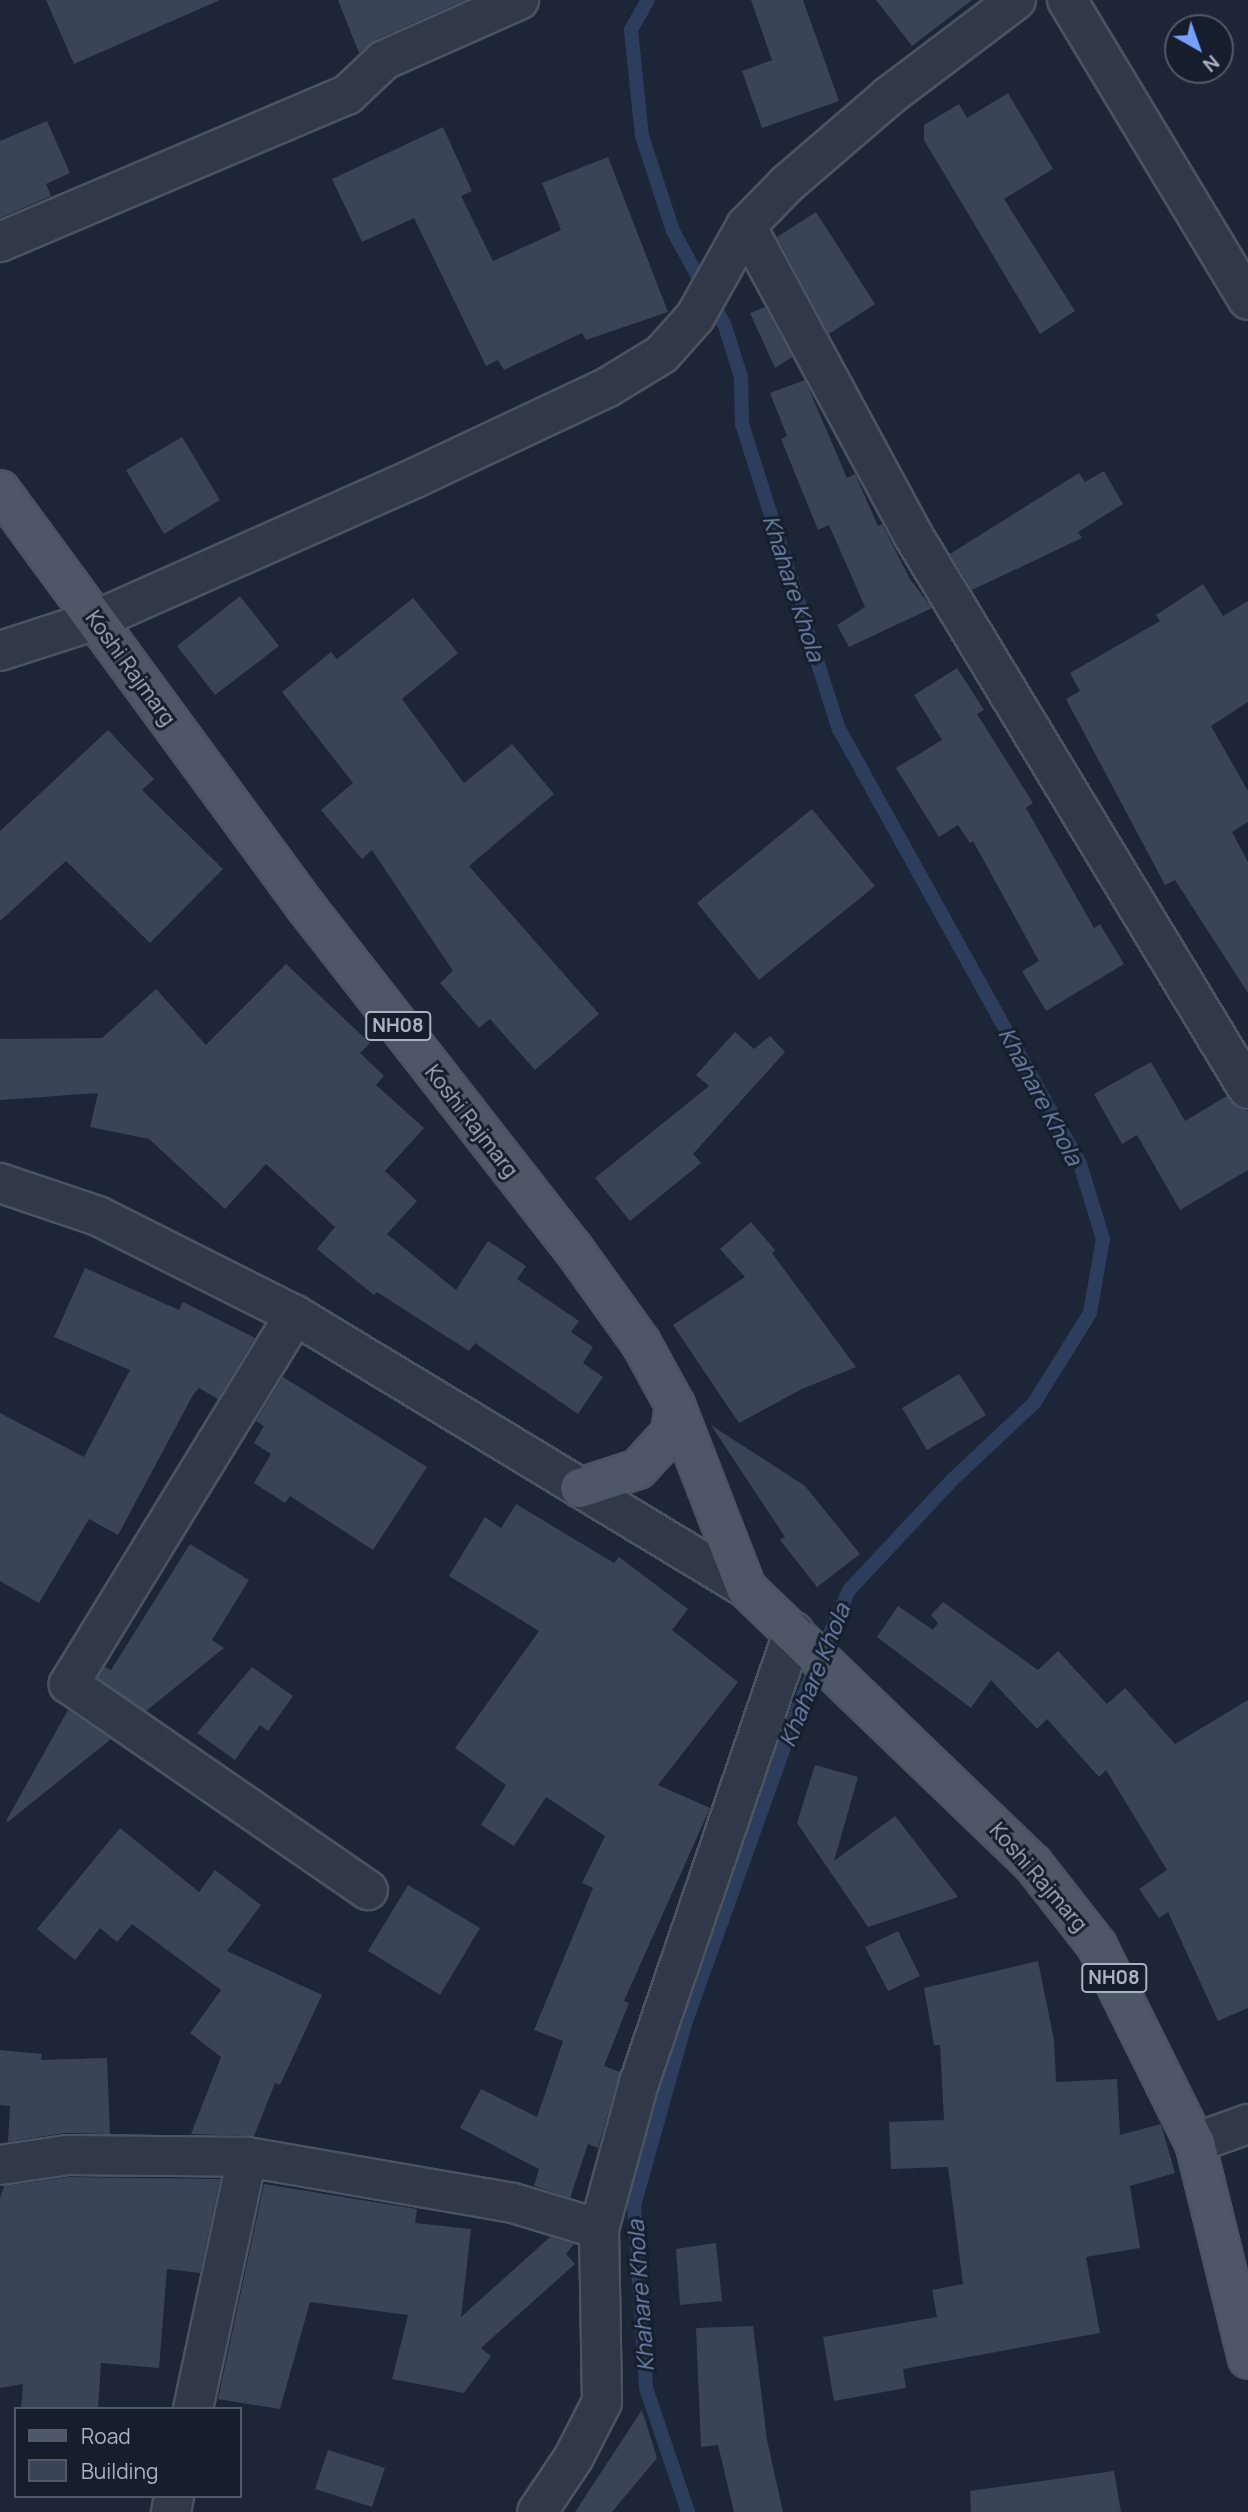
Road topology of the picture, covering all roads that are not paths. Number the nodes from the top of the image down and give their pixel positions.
1 (519, 0) edge
2 (1016, 0) edge
3 (1068, 0) edge
4 (738, 239) junction
5 (0, 242) edge
6 (1248, 300) edge
7 (0, 490) edge
8 (96, 620) junction
9 (0, 651) edge
10 (1248, 1089) edge
11 (0, 1183) edge
12 (295, 1315) junction
13 (676, 1405) junction
14 (580, 1488) junction
15 (747, 1588) junction
16 (796, 1635) junction
17 (368, 1890) dead end
18 (1248, 2124) edge
19 (1195, 2143) junction
20 (247, 2157) junction
21 (0, 2165) edge
22 (598, 2229) junction
23 (1248, 2359) edge
24 (193, 2407) edge
25 (537, 2512) edge

1 - 5 street
2 - 4 street
3 - 6 street
4 - 8 street
4 - 10 street
7 - 8 main road, Koshi Rajmarg / NH08
8 - 9 street
8 - 13 main road, Koshi Rajmarg / NH08
11 - 12 street
12 - 14 street
12 - 17 street
13 - 14 main road
13 - 15 main road, Koshi Rajmarg / NH08
14 - 15 street
15 - 16 main road, Koshi Rajmarg / NH08
16 - 19 main road, Koshi Rajmarg / NH08
16 - 22 street
18 - 19 street
19 - 23 main road, Koshi Rajmarg / NH08
20 - 21 street
20 - 22 street
20 - 24 street
22 - 25 street

